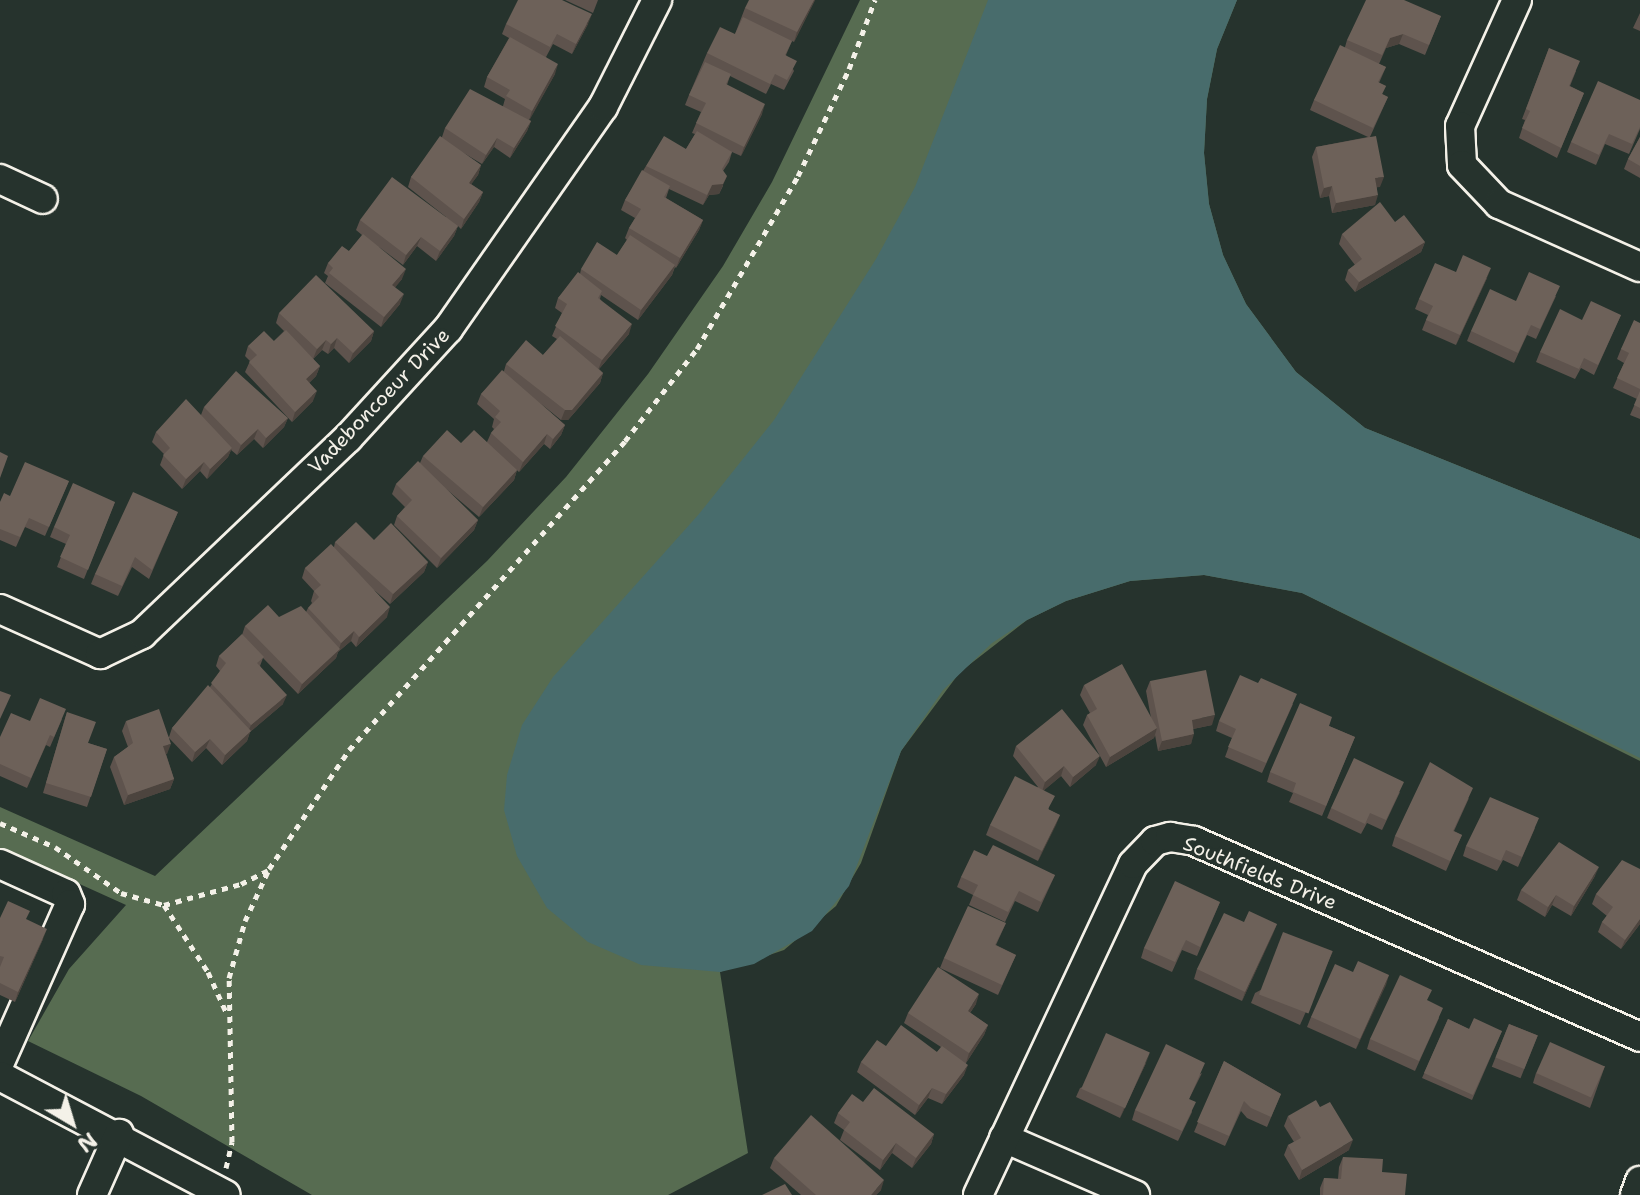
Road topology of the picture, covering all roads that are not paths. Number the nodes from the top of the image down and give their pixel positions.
1 (657, 0) edge
2 (1517, 0) edge
3 (0, 179) edge
4 (43, 199) dead end
5 (1640, 267) edge
6 (0, 609) edge
7 (0, 864) edge
8 (1640, 1037) edge
9 (0, 1062) edge
10 (0, 1076) edge
11 (119, 1134) junction
12 (1004, 1138) junction
13 (1640, 1181) edge
14 (221, 1192) edge
15 (92, 1195) edge
16 (978, 1195) edge
17 (1135, 1195) edge
18 (1635, 1195) edge

1 - 6 street, Vadeboncoeur Drive
2 - 5 street
3 - 4 street
7 - 9 street
8 - 12 street, Southfields Drive
10 - 11 street
11 - 14 street
11 - 15 street
12 - 16 street, Southfields Drive
12 - 17 street
13 - 18 street

